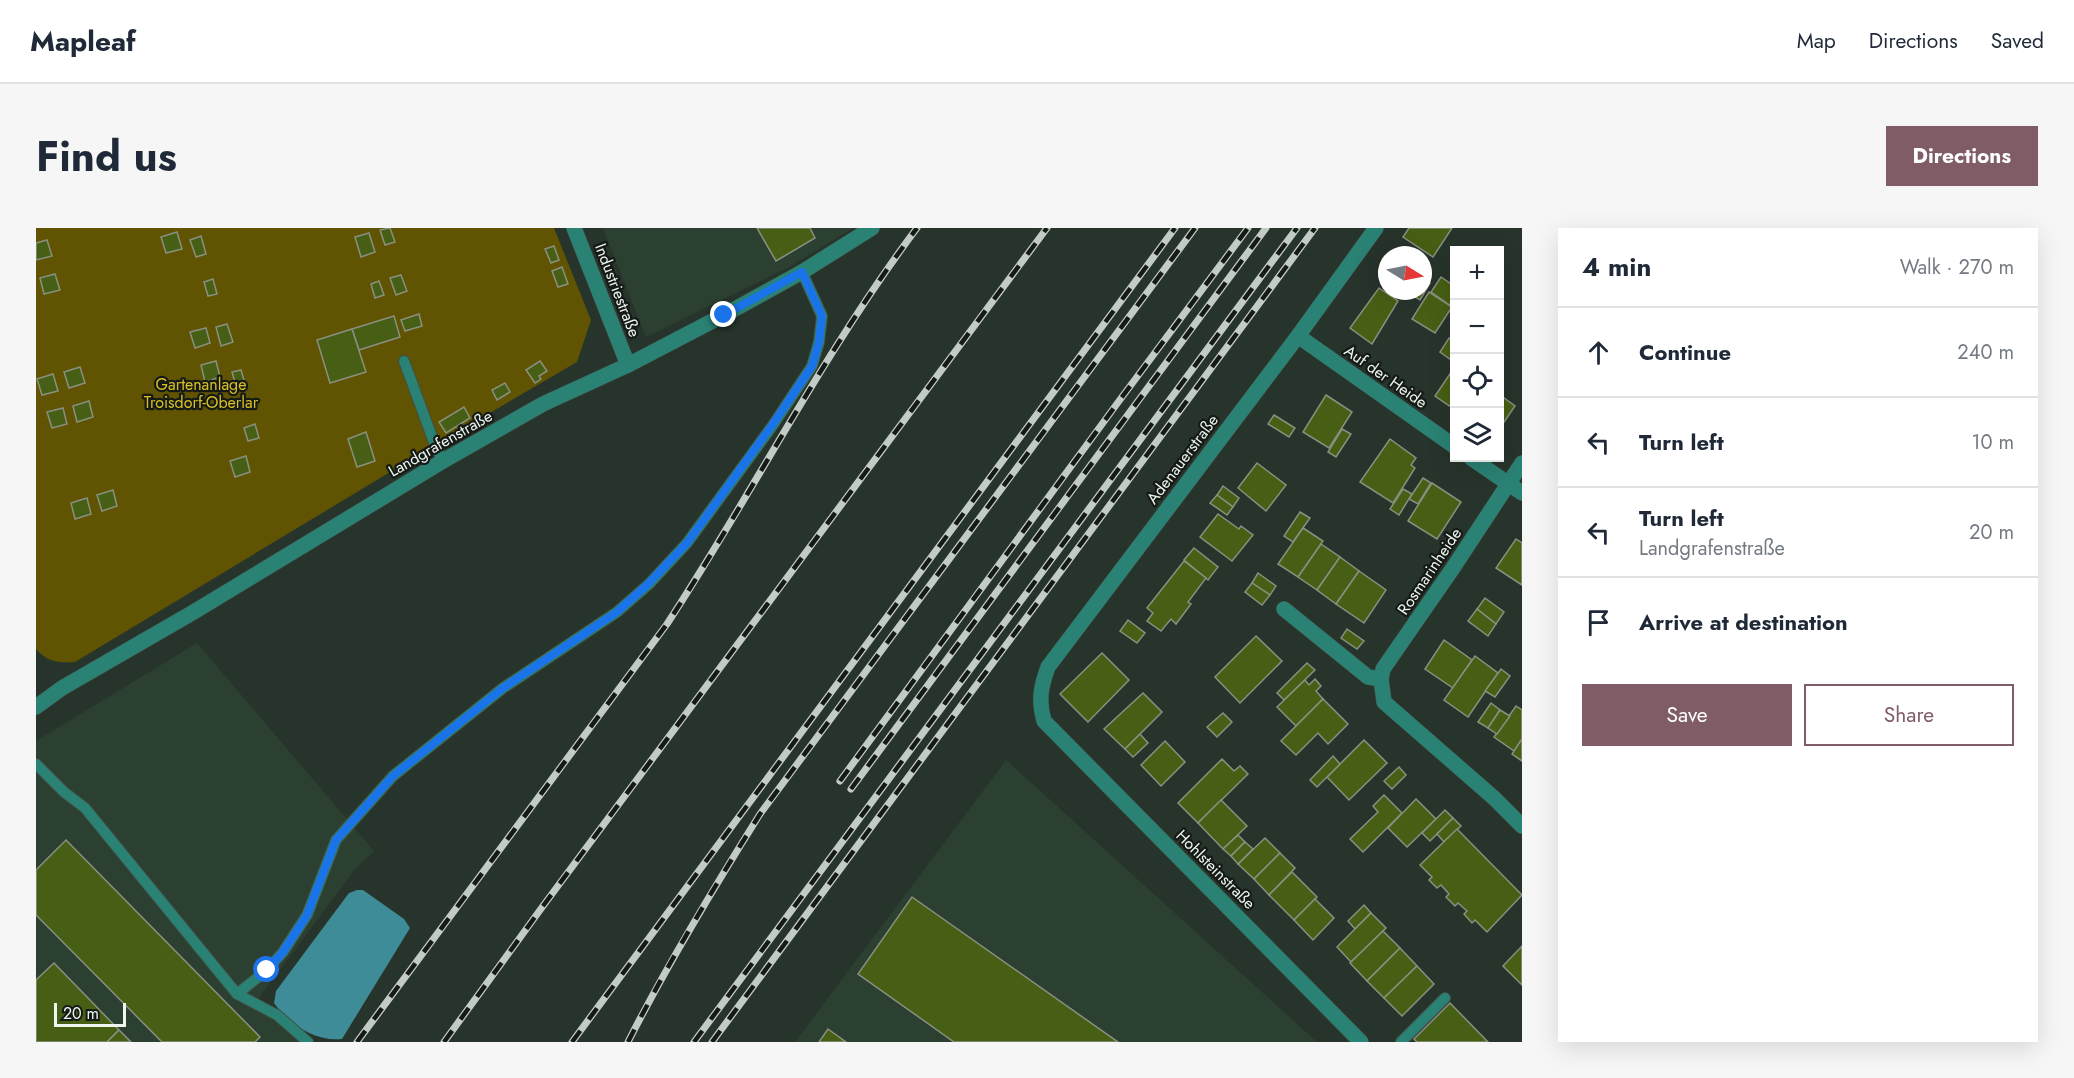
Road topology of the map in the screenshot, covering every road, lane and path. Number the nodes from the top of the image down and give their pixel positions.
1 (574, 228) edge
2 (872, 228) edge
3 (1376, 228) edge
4 (802, 272) junction
5 (1298, 336) junction
6 (404, 361) dead end
7 (628, 365) junction
8 (1450, 442) edge
9 (443, 460) junction
10 (1477, 462) edge
11 (1522, 463) edge
12 (1509, 484) junction
13 (1522, 493) edge
14 (1284, 609) dead end
15 (1381, 679) junction
16 (36, 707) edge
17 (1044, 721) joint
18 (36, 764) edge
19 (1522, 826) edge
20 (237, 994) junction
21 (1445, 998) dead end
22 (308, 1042) edge
23 (1362, 1042) edge
24 (1401, 1042) edge

1 - 7 street, Industriestraße
2 - 4 street, Landgrafenstraße
3 - 5 street, Adenauerstraße
4 - 7 street, Landgrafenstraße
4 - 20 lane
5 - 8 street, Auf der Heide
5 - 17 street, Adenauerstraße
6 - 9 lane
7 - 9 street, Landgrafenstraße
9 - 16 street, Landgrafenstraße
10 - 12 street
11 - 12 street, Rosmarinheide
12 - 13 street
12 - 15 street, Rosmarinheide
14 - 15 street
15 - 19 street
17 - 23 street, Hohlsteinstraße
18 - 20 lane
20 - 22 lane
21 - 24 lane

